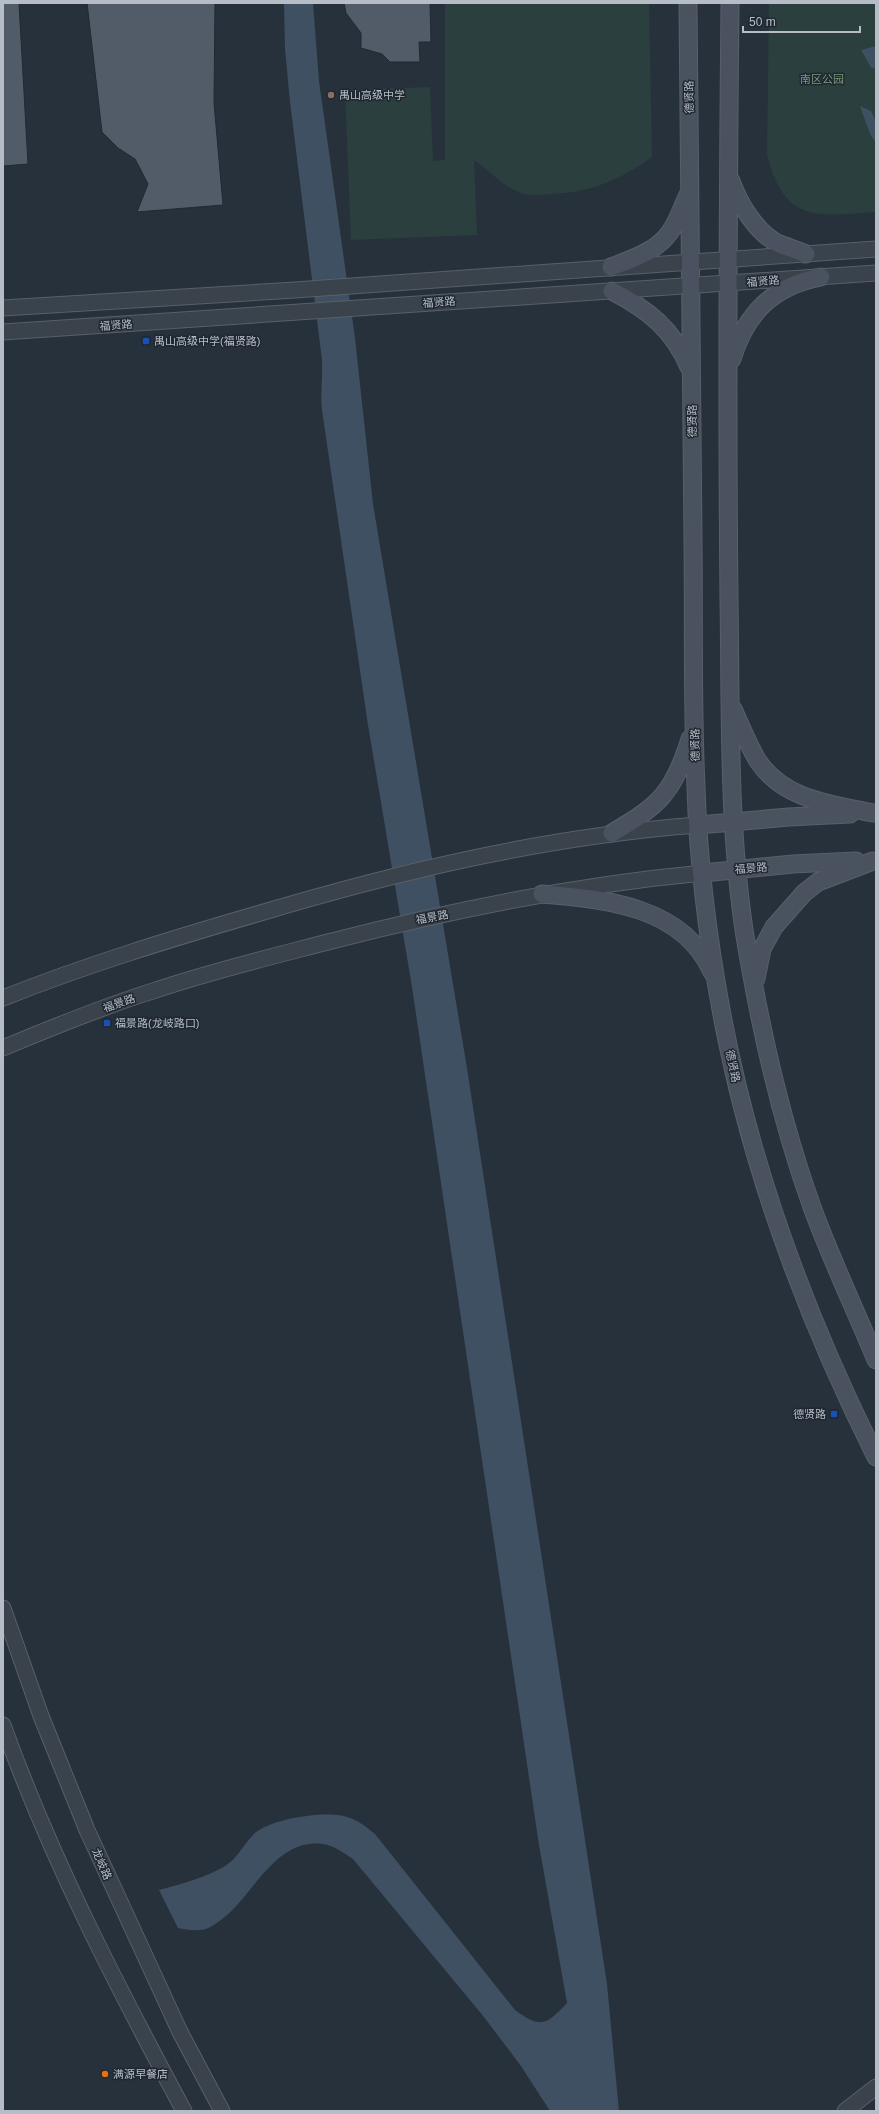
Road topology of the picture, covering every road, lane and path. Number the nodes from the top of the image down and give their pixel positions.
1 (688, 3) edge
2 (730, 3) edge
3 (728, 170) junction
4 (690, 190) junction
5 (876, 249) edge
6 (806, 254) junction
7 (727, 259) junction
8 (691, 262) junction
9 (611, 267) junction
10 (876, 273) edge
11 (821, 277) junction
12 (727, 283) junction
13 (691, 286) junction
14 (612, 291) junction
15 (3, 308) edge
16 (3, 332) edge
17 (692, 372) junction
18 (727, 374) junction
19 (730, 702) junction
20 (695, 723) junction
21 (874, 813) edge
22 (734, 822) junction
23 (699, 826) junction
24 (612, 833) junction
25 (875, 861) edge
26 (738, 870) junction
27 (703, 873) junction
28 (542, 894) junction
29 (717, 985) junction
30 (754, 989) junction
31 (3, 997) edge
32 (3, 1048) edge
33 (876, 1360) edge
34 (876, 1457) edge
35 (3, 1608) edge
36 (3, 1725) edge
37 (876, 2087) edge
38 (184, 2111) edge
39 (222, 2111) edge
40 (846, 2111) edge

1 - 4 main road, 德贤路
2 - 3 main road
3 - 6 main road
3 - 7 main road
4 - 8 main road, 德贤路
4 - 9 main road
5 - 6 street, 福贤路
6 - 7 street, 福贤路
7 - 8 street, 福贤路
7 - 12 main road
8 - 9 street, 福贤路
8 - 13 main road, 德贤路
9 - 15 street, 福贤路
10 - 11 street, 福贤路
11 - 12 street, 福贤路
11 - 18 main road
12 - 13 street, 福贤路
12 - 18 main road
13 - 14 street, 福贤路
13 - 17 main road, 德贤路
14 - 16 street, 福贤路
14 - 17 main road
17 - 20 main road, 德贤路
18 - 19 main road
19 - 21 main road
19 - 22 main road
20 - 23 main road, 德贤路
20 - 24 main road
21 - 22 main road
22 - 23 main road
22 - 26 main road
23 - 24 street
23 - 27 main road, 德贤路
24 - 31 street
25 - 26 main road, 福景路
25 - 30 main road
26 - 27 main road, 福景路
26 - 30 main road
27 - 28 street, 福景路
27 - 29 main road, 德贤路
28 - 29 main road
28 - 32 street, 福景路
29 - 34 main road, 德贤路
30 - 33 main road
35 - 39 street, 龙岐路
36 - 38 street
37 - 40 street

